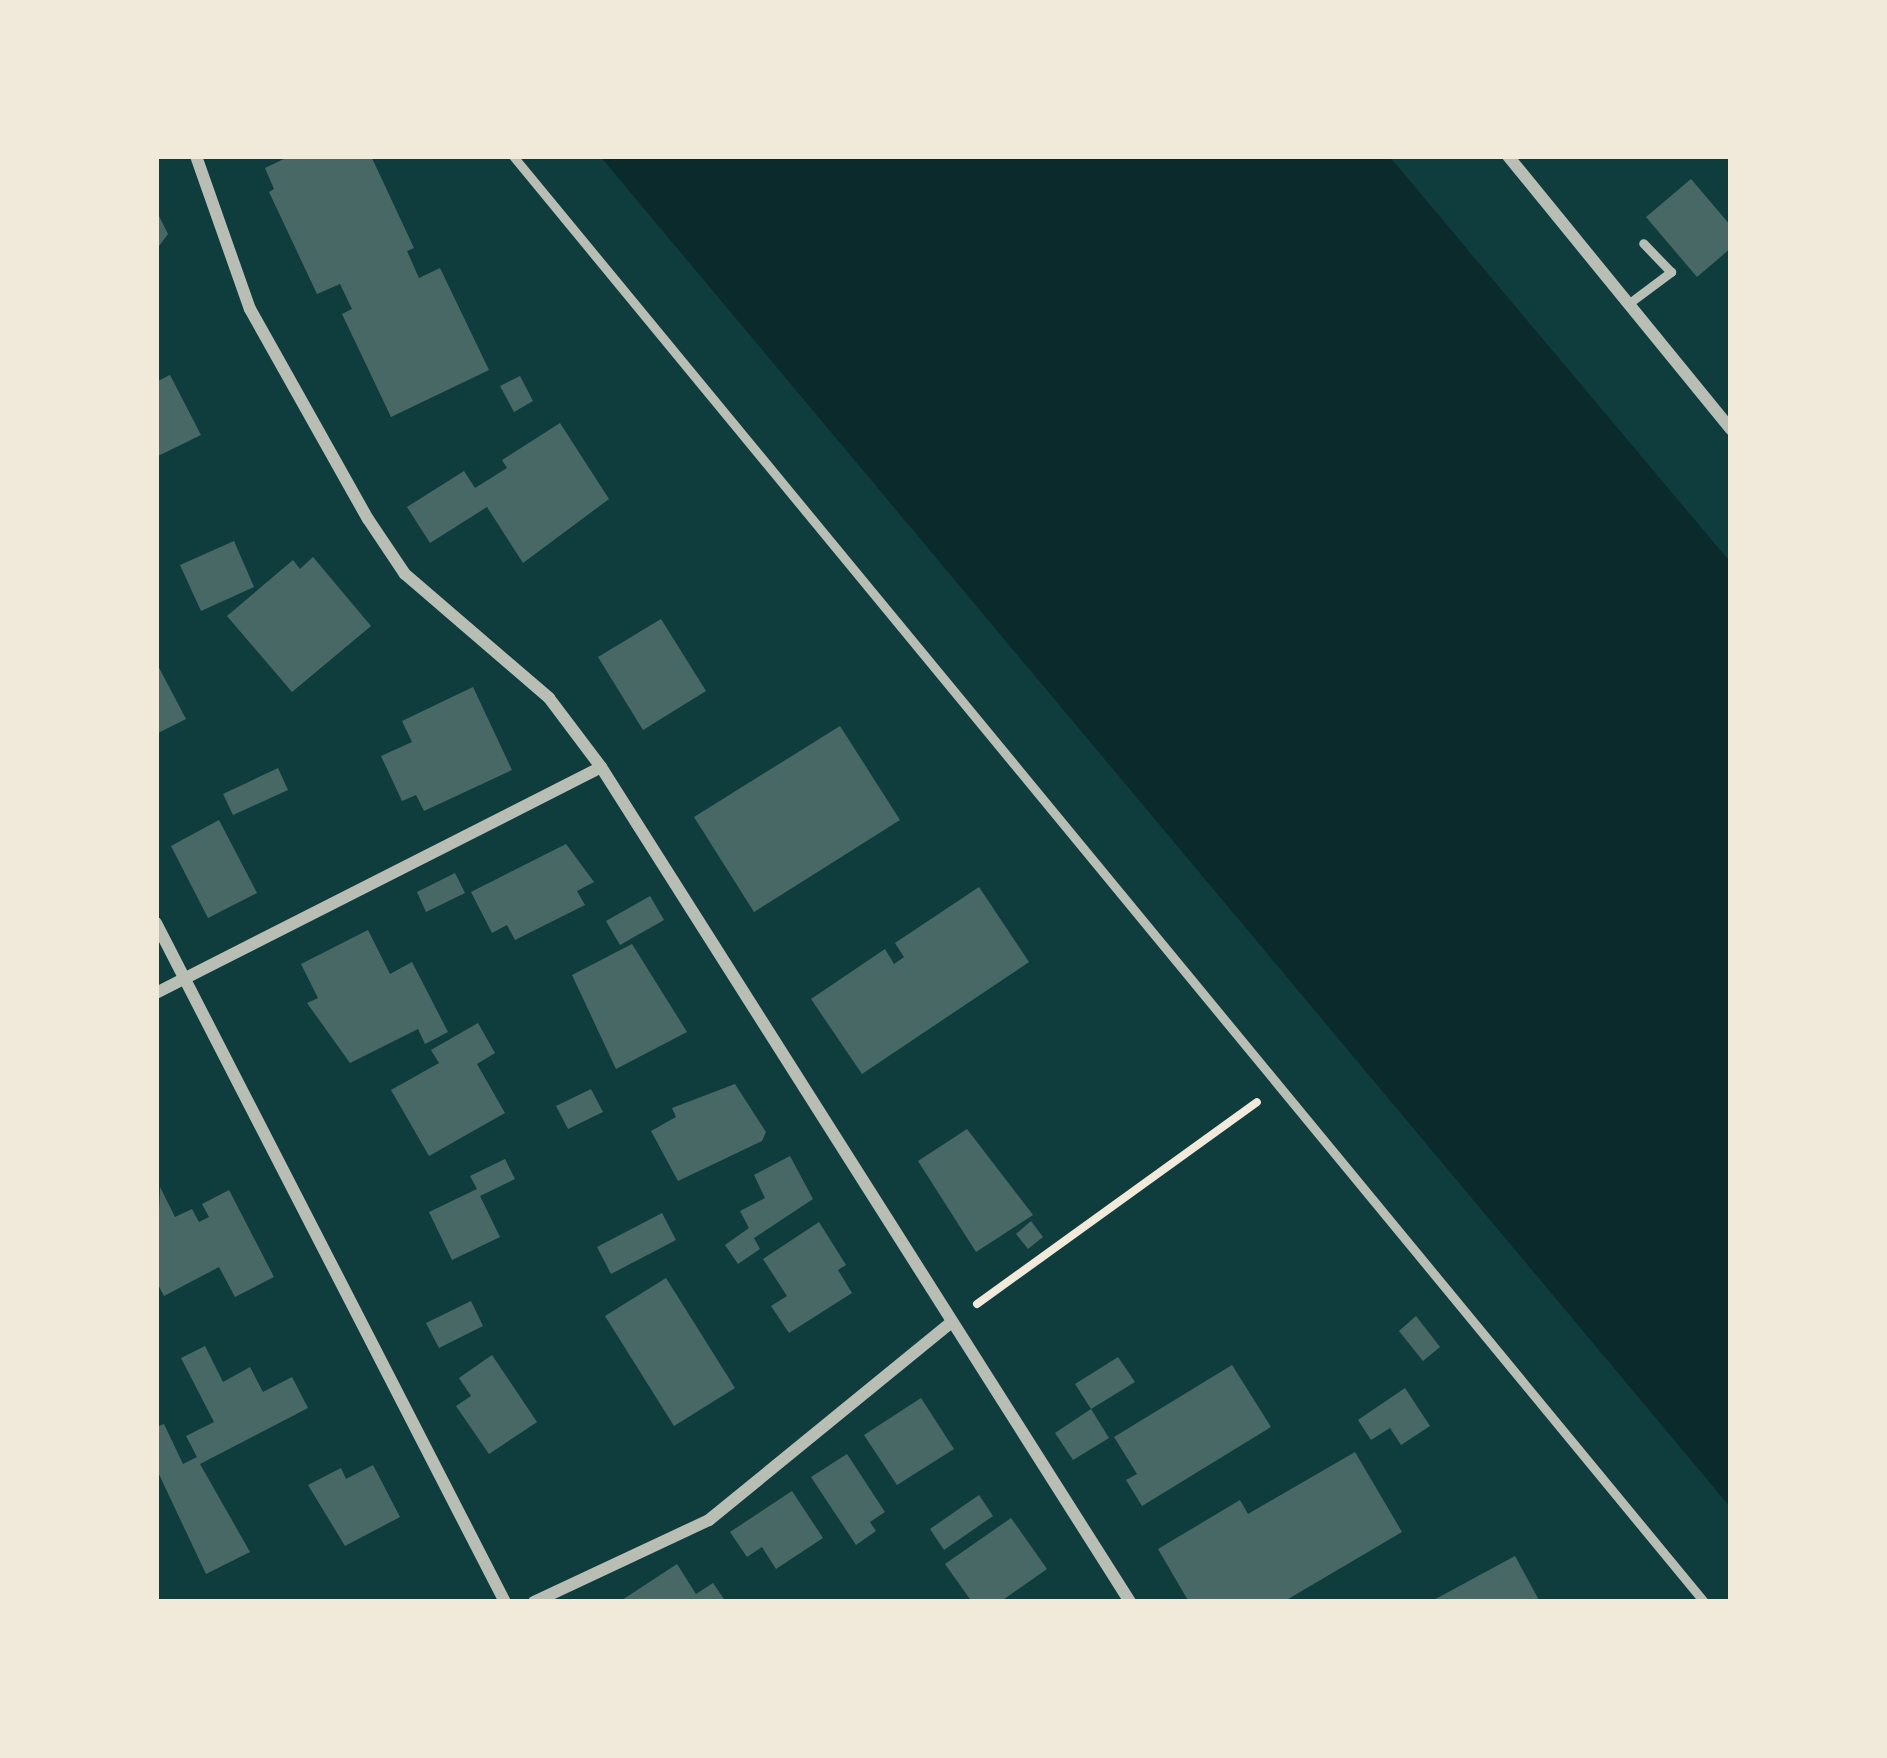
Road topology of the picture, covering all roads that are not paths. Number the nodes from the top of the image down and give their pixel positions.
1 (196, 156) edge
2 (513, 156) edge
3 (1508, 156) edge
4 (1643, 243) dead end
5 (1628, 304) junction
6 (1731, 429) edge
7 (601, 767) junction
8 (156, 923) edge
9 (184, 980) junction
10 (156, 993) edge
11 (952, 1322) junction
12 (540, 1600) edge
13 (505, 1602) edge
14 (1130, 1602) edge
15 (1704, 1602) edge

1 - 7 street
2 - 15 lane
3 - 5 street
4 - 5 lane
5 - 6 street
7 - 9 street
7 - 11 street
8 - 9 street
9 - 10 street
9 - 13 street
11 - 12 street
11 - 14 street

